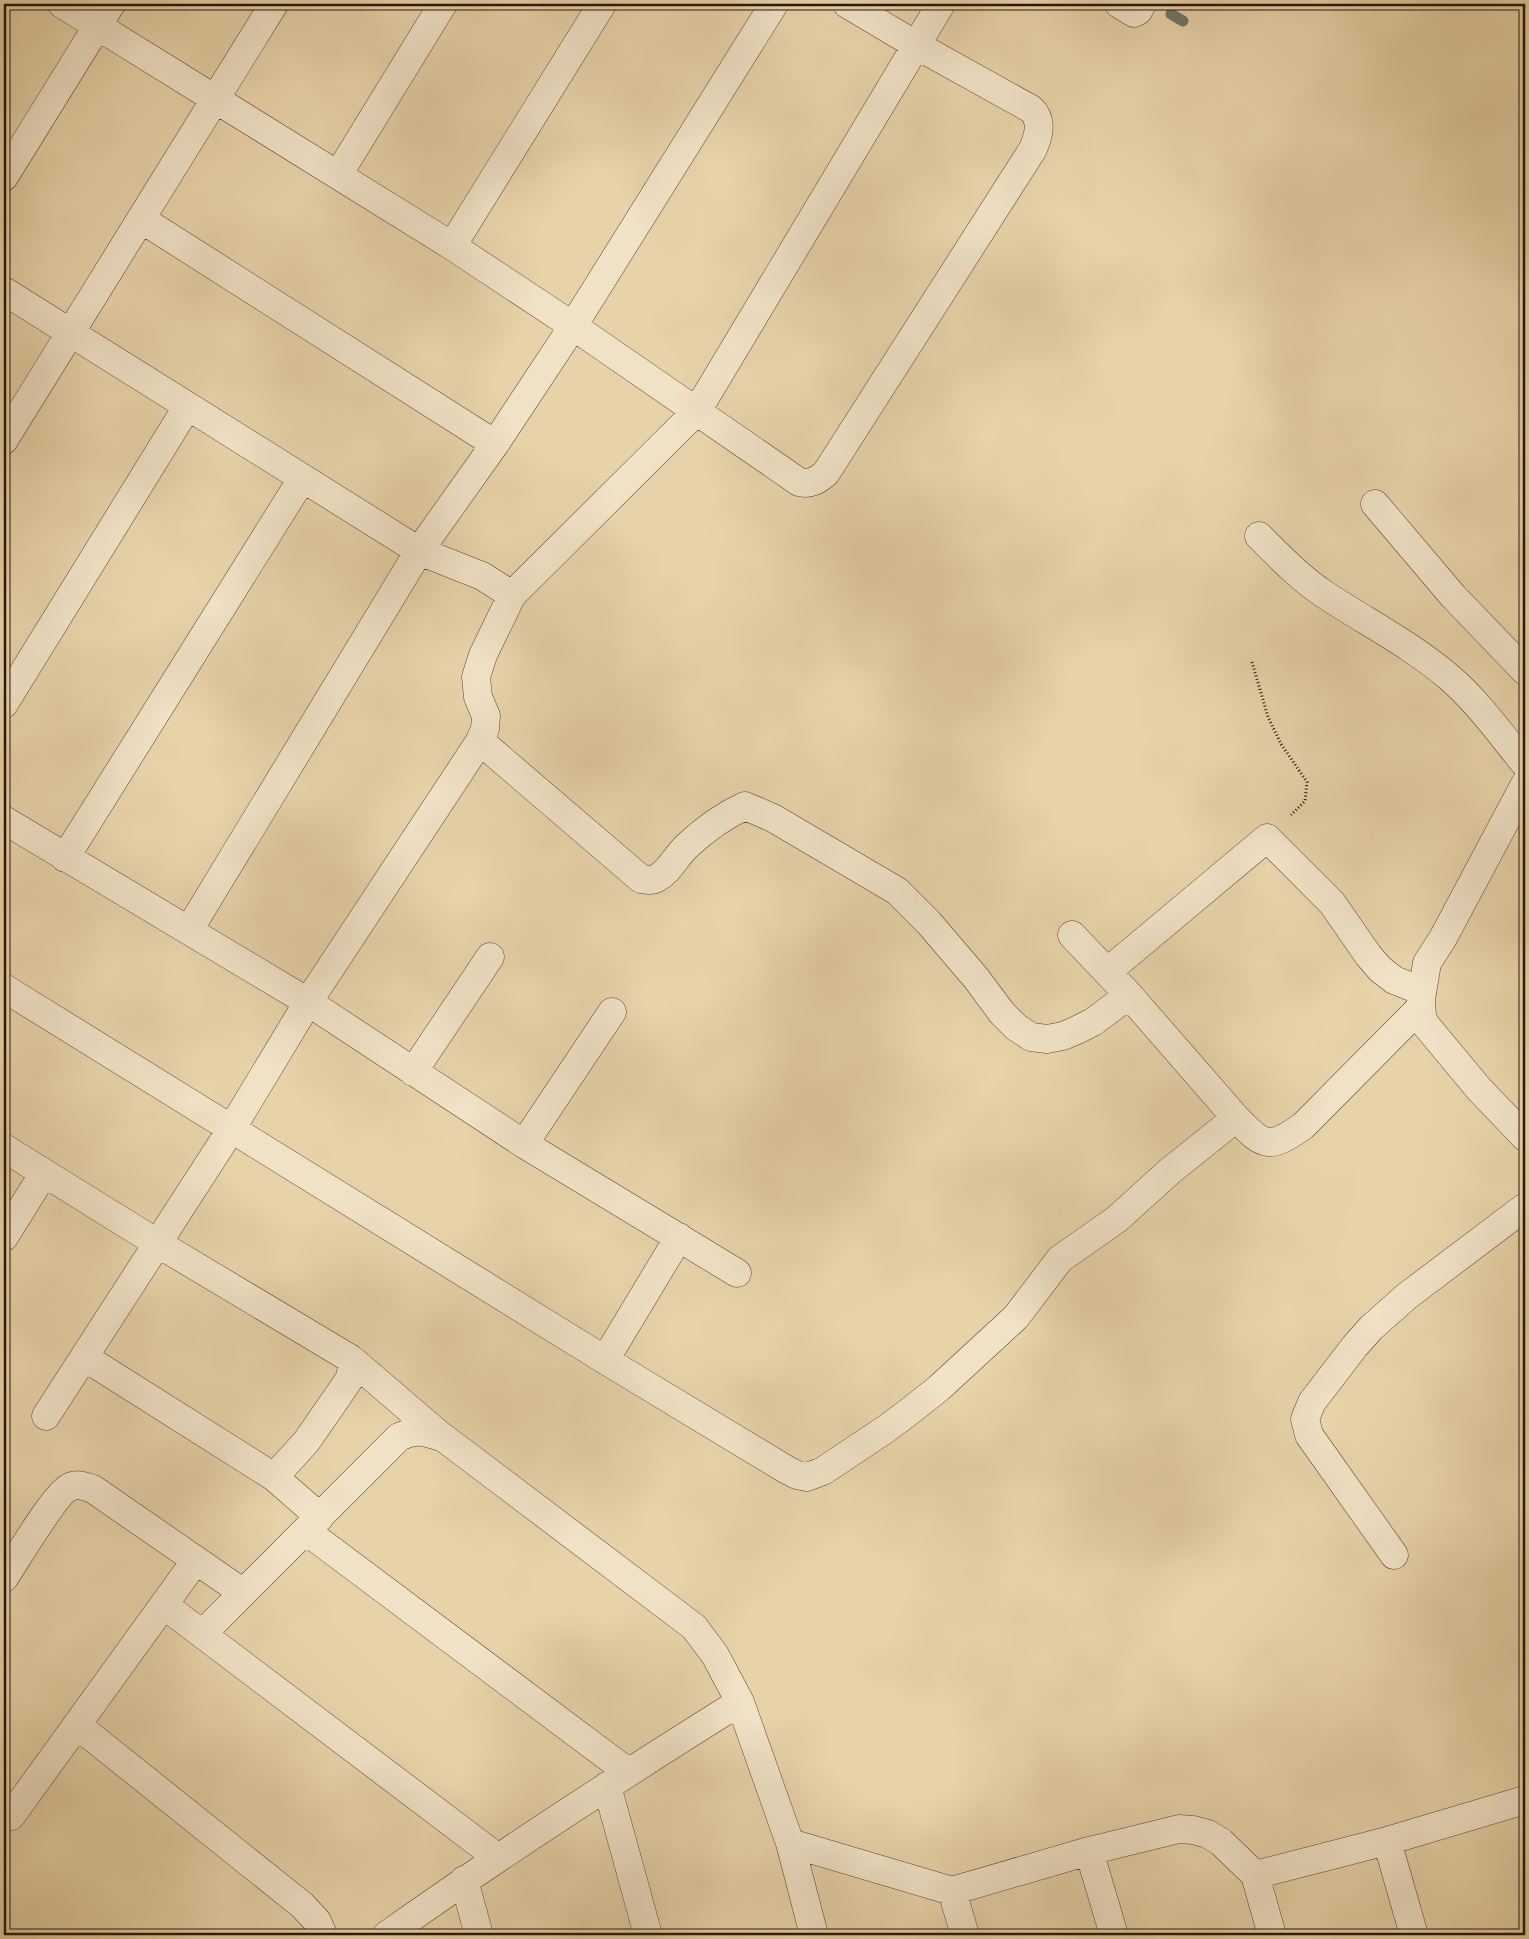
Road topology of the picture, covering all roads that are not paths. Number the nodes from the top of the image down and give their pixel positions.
1 (62, 4) edge
2 (274, 4) edge
3 (443, 4) edge
4 (602, 4) edge
5 (774, 4) edge
6 (847, 4) edge
7 (941, 4) edge
8 (1119, 4) edge
9 (1142, 4) edge
10 (104, 15) edge
11 (916, 45) junction
12 (215, 99) junction
13 (13, 143) edge
14 (338, 175) junction
15 (4, 177) edge
16 (141, 218) junction
17 (452, 246) junction
18 (4, 291) edge
19 (573, 326) junction
20 (70, 334) junction
21 (187, 407) junction
22 (697, 411) junction
23 (4, 440) edge
24 (495, 444) junction
25 (302, 479) junction
26 (1375, 504) dead end
27 (1259, 536) dead end
28 (419, 551) junction
29 (512, 595) junction
30 (1525, 671) edge
31 (4, 704) edge
32 (480, 741) junction
33 (1525, 764) edge
34 (1525, 784) edge
35 (4, 820) edge
36 (65, 858) junction
37 (189, 930) junction
38 (1072, 936) dead end
39 (490, 957) dead end
40 (1107, 972) junction
41 (4, 988) edge
42 (1129, 995) junction
43 (1421, 999) junction
44 (308, 1002) junction
45 (612, 1012) dead end
46 (413, 1072) junction
47 (1236, 1118) junction
48 (232, 1128) junction
49 (1525, 1137) edge
50 (524, 1144) junction
51 (4, 1148) edge
52 (44, 1173) junction
53 (1525, 1207) edge
54 (4, 1237) edge
55 (679, 1237) junction
56 (157, 1243) junction
57 (737, 1273) dead end
58 (84, 1357) junction
59 (605, 1360) junction
60 (353, 1361) junction
61 (46, 1416) dead end
62 (444, 1438) junction
63 (274, 1477) junction
64 (313, 1524) junction
65 (1394, 1555) dead end
66 (196, 1560) junction
67 (4, 1578) edge
68 (242, 1592) junction
69 (164, 1605) junction
70 (202, 1634) junction
71 (740, 1702) junction
72 (77, 1725) junction
73 (617, 1779) junction
74 (1523, 1808) edge
75 (4, 1818) edge
76 (1387, 1841) junction
77 (790, 1843) junction
78 (1089, 1851) junction
79 (498, 1858) junction
80 (1254, 1875) junction
81 (464, 1880) junction
82 (952, 1891) junction
83 (315, 1931) edge
84 (387, 1935) edge
85 (479, 1935) edge
86 (648, 1935) edge
87 (814, 1935) edge
88 (965, 1935) edge
89 (1114, 1935) edge
90 (1272, 1935) edge
91 (1414, 1935) edge

1 - 10 street
2 - 12 street
3 - 14 street
4 - 17 street
5 - 19 street
6 - 11 street
7 - 11 street
8 - 9 street
10 - 12 street
10 - 13 street
11 - 22 street
11 - 22 street
12 - 14 street
12 - 16 street
13 - 15 street
14 - 17 street
16 - 20 street
16 - 24 street
17 - 19 street
18 - 20 street
19 - 22 street
19 - 24 street
20 - 21 street
20 - 23 street
21 - 25 street
21 - 31 street
22 - 29 street
24 - 28 street
25 - 28 street
25 - 36 street
26 - 30 street
27 - 33 street
28 - 29 street
28 - 37 street
29 - 32 street
32 - 42 street
32 - 44 street
34 - 43 street
35 - 36 street
36 - 37 street
37 - 44 street
38 - 40 street
39 - 46 street
40 - 42 street
40 - 43 street
41 - 48 street
42 - 47 street
43 - 47 street
43 - 49 street
44 - 46 street
44 - 48 street
45 - 50 street
46 - 50 street
47 - 59 street
48 - 56 street
48 - 59 street
50 - 55 street
51 - 52 street
52 - 54 street
52 - 56 street
53 - 65 street
55 - 57 street
55 - 59 street
56 - 58 street
56 - 60 street
58 - 61 street
58 - 63 street
60 - 62 street
60 - 63 street
62 - 64 street
62 - 71 street
63 - 64 street
64 - 68 street
64 - 73 street
66 - 67 street
66 - 68 street
66 - 69 street
68 - 70 street
69 - 70 street
69 - 72 street
70 - 79 street
71 - 73 street
71 - 77 street
72 - 75 street
72 - 83 street
73 - 79 street
73 - 86 street
74 - 76 street
76 - 80 street
76 - 91 street
77 - 82 street
77 - 87 street
78 - 80 street
78 - 82 street
78 - 89 street
79 - 81 street
80 - 90 street
81 - 84 street
81 - 85 street
82 - 88 street

